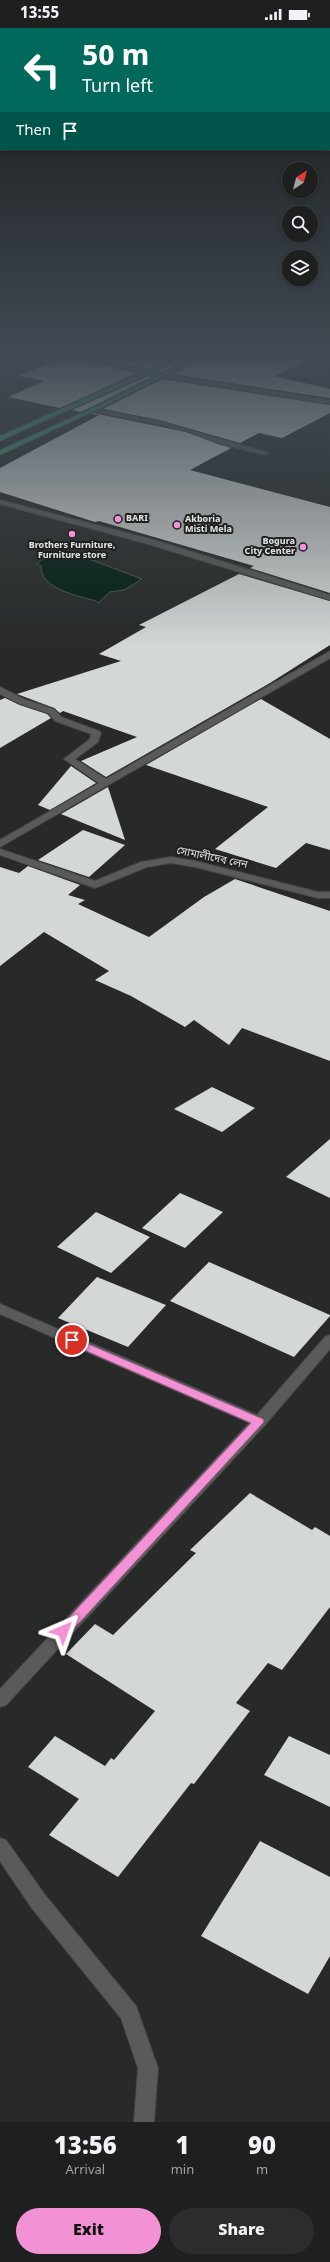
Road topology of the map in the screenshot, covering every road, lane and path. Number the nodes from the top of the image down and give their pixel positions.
1 (0, 502) edge
2 (330, 598) edge
3 (330, 654) edge
4 (0, 690) edge
5 (106, 783) junction
6 (0, 844) edge
7 (0, 852) edge
8 (330, 895) edge
9 (0, 1309) edge
10 (330, 1340) edge
11 (259, 1422) junction
12 (0, 1700) edge
13 (0, 1846) edge
14 (144, 2122) edge

1 - 2 street
3 - 5 street
4 - 5 street
5 - 6 street
7 - 8 street, সোমালীদেব লেন
9 - 11 street
10 - 11 street
11 - 12 street
13 - 14 street

